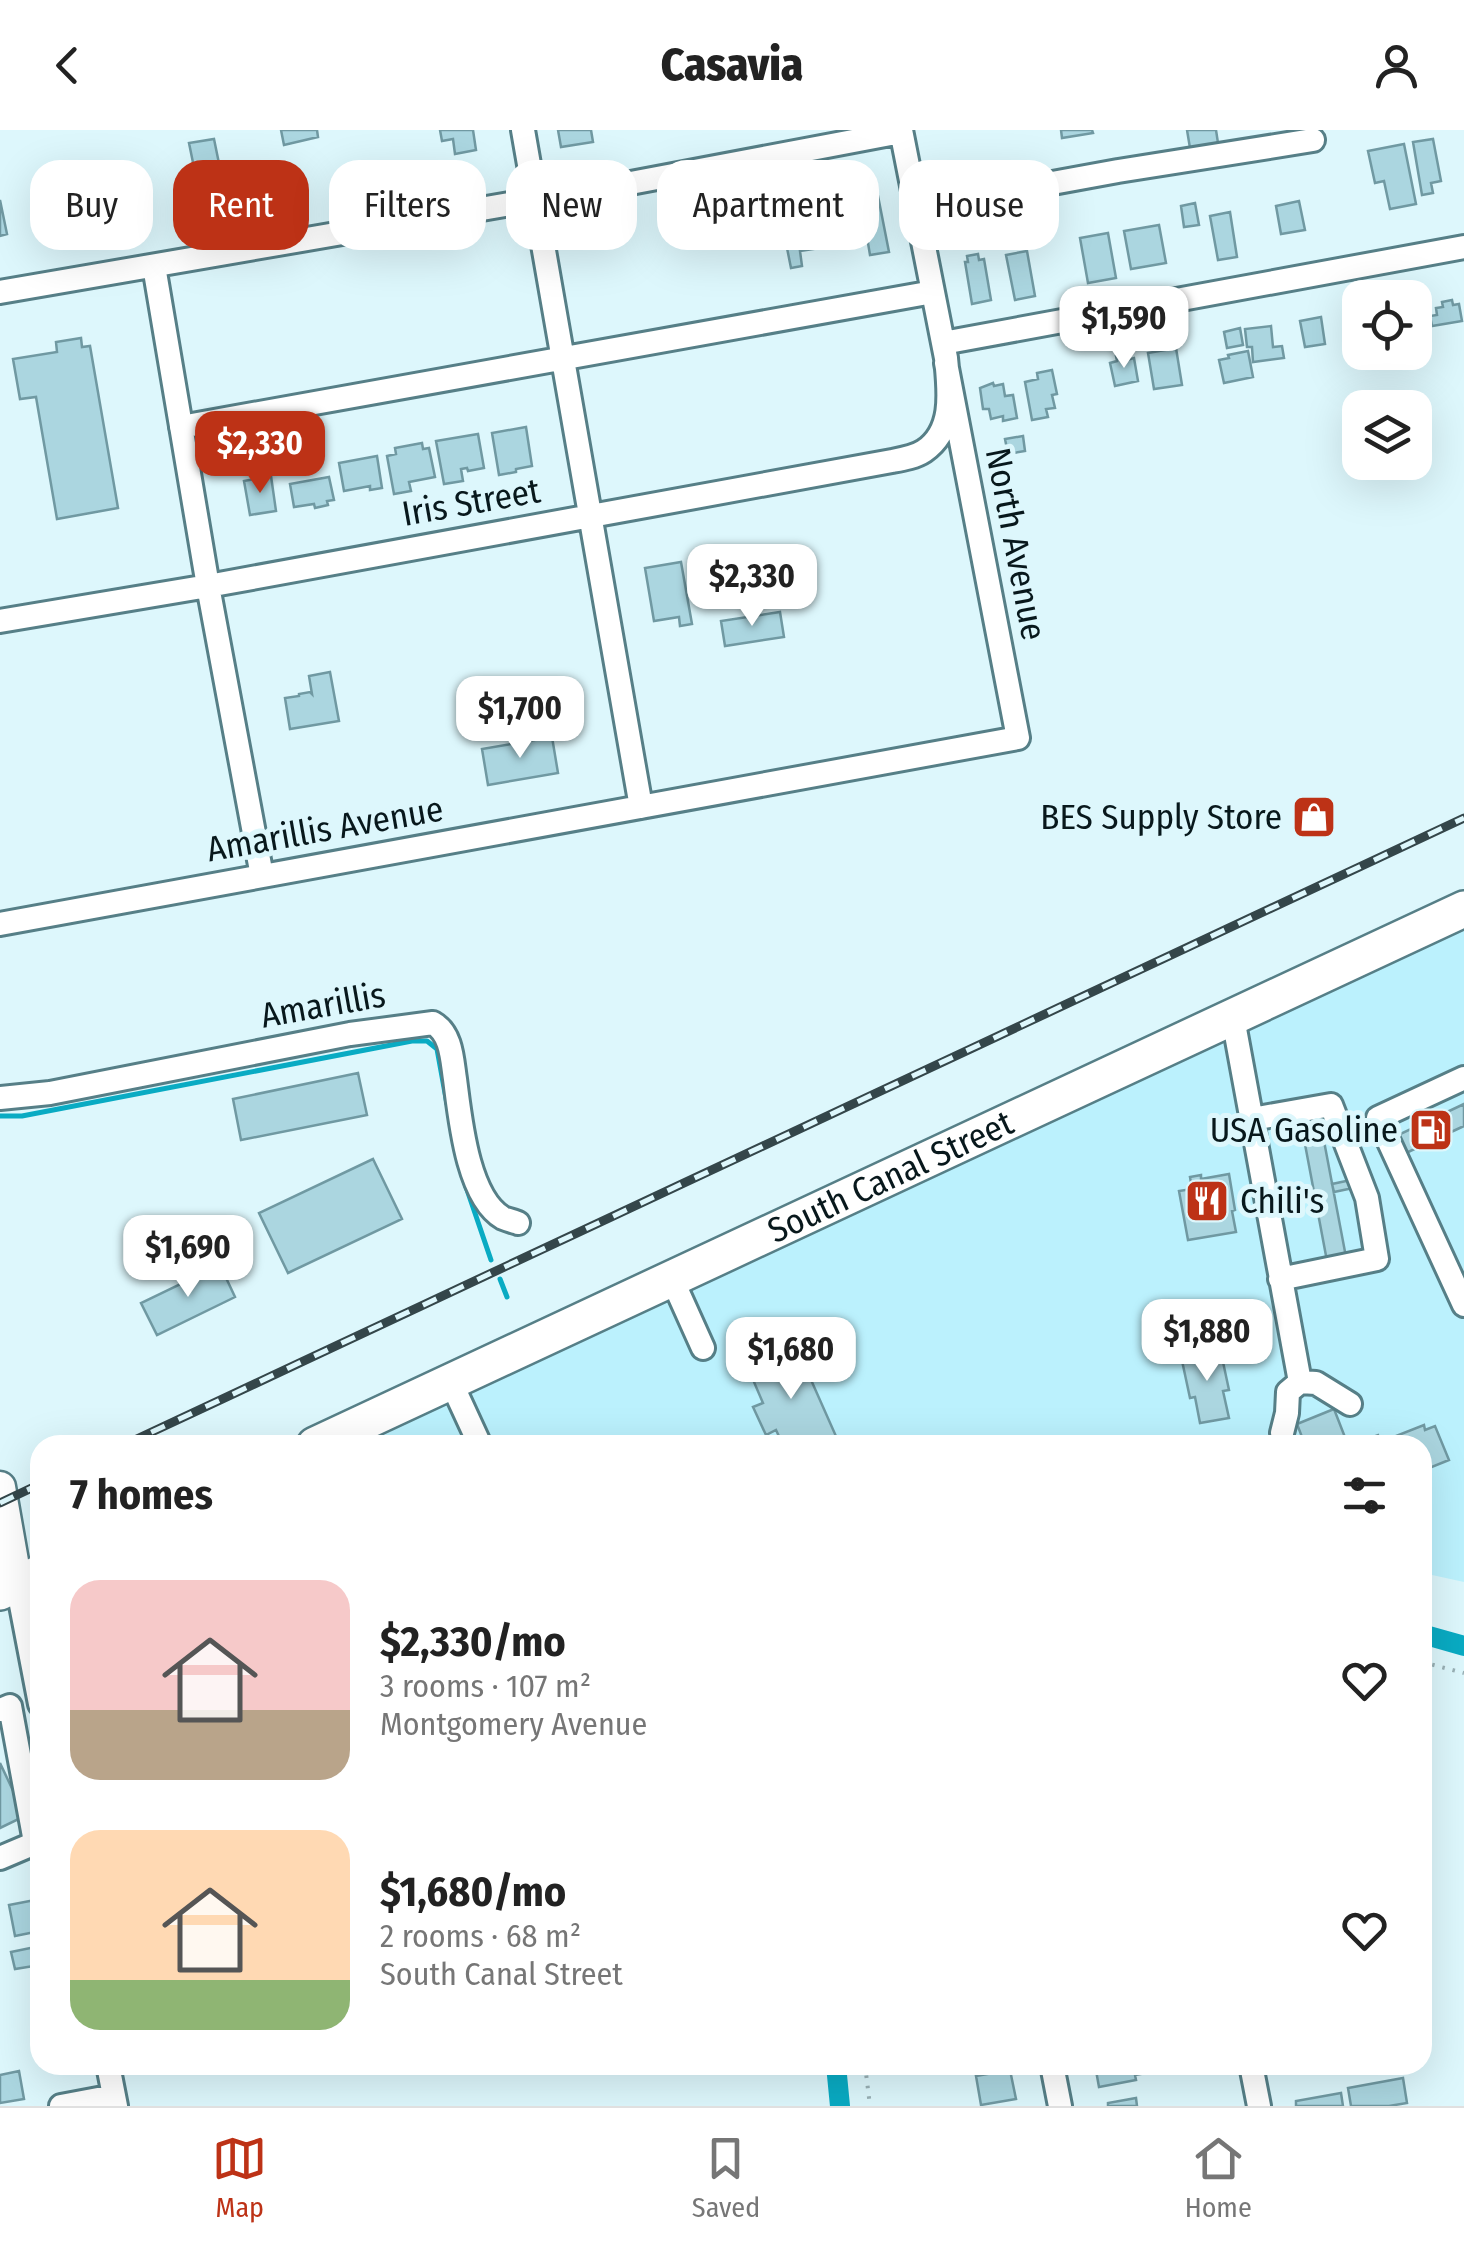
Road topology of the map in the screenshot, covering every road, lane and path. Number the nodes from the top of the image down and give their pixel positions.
1 (523, 130) edge
2 (901, 131) edge
3 (1312, 140) dead end
4 (529, 160) edge
5 (907, 160) edge
6 (637, 182) edge
7 (1059, 182) edge
8 (506, 203) edge
9 (1464, 246) edge
10 (545, 250) edge
11 (924, 250) edge
12 (154, 266) junction
13 (0, 292) edge
14 (932, 292) junction
15 (944, 353) junction
16 (564, 358) junction
17 (181, 427) junction
18 (943, 428) joint
19 (591, 516) junction
20 (208, 586) junction
21 (0, 621) edge
22 (1018, 738) joint
23 (641, 807) junction
24 (262, 876) junction
25 (1464, 909) edge
26 (0, 924) edge
27 (1234, 1018) junction
28 (1464, 1078) edge
29 (0, 1098) edge
30 (1252, 1119) junction
31 (518, 1223) dead end
32 (1280, 1278) junction
33 (672, 1279) junction
34 (1464, 1305) edge
35 (703, 1348) dead end
36 (1298, 1377) junction
37 (451, 1382) junction
38 (1350, 1404) dead end
39 (1282, 1433) dead end
40 (337, 1435) edge
41 (475, 1435) edge
42 (0, 1487) edge
43 (19, 1583) edge
44 (30, 1646) edge
45 (1432, 1665) edge
46 (1464, 1673) edge
47 (0, 1710) edge
48 (30, 1807) edge
49 (30, 1845) edge
50 (0, 1858) edge
51 (110, 2075) edge
52 (866, 2075) edge
53 (1054, 2075) edge
54 (1253, 2075) edge
55 (115, 2101) edge
56 (61, 2106) edge
57 (870, 2106) edge
58 (1060, 2106) edge
59 (1259, 2106) edge

1 - 4 street
2 - 5 street, North Avenue
2 - 6 street
3 - 7 street
8 - 12 street
9 - 15 street
10 - 16 street
11 - 14 street, North Avenue
12 - 13 street
12 - 17 street
14 - 15 street, North Avenue
14 - 16 street
15 - 18 street, North Avenue
15 - 22 street, North Avenue
16 - 17 street
16 - 19 street
17 - 20 street
18 - 19 street, Iris Street
19 - 20 street, Iris Street
19 - 23 street
20 - 21 street, Iris Street
20 - 24 street
22 - 23 street, Amarillis Avenue
23 - 24 street, Amarillis Avenue
24 - 26 street, Amarillis Avenue
25 - 27 highway, South Canal Street
27 - 30 street
27 - 33 highway, South Canal Street
28 - 34 street
29 - 31 street, Amarillis
30 - 32 street
30 - 32 street
32 - 36 street
33 - 35 street
33 - 37 highway, South Canal Street
36 - 38 street
36 - 39 street
37 - 40 highway, South Canal Street
37 - 41 street
42 - 43 main road
43 - 44 street
45 - 46 path
47 - 48 street
49 - 50 street
51 - 55 street
52 - 57 path
53 - 58 street
54 - 59 street
55 - 56 street

